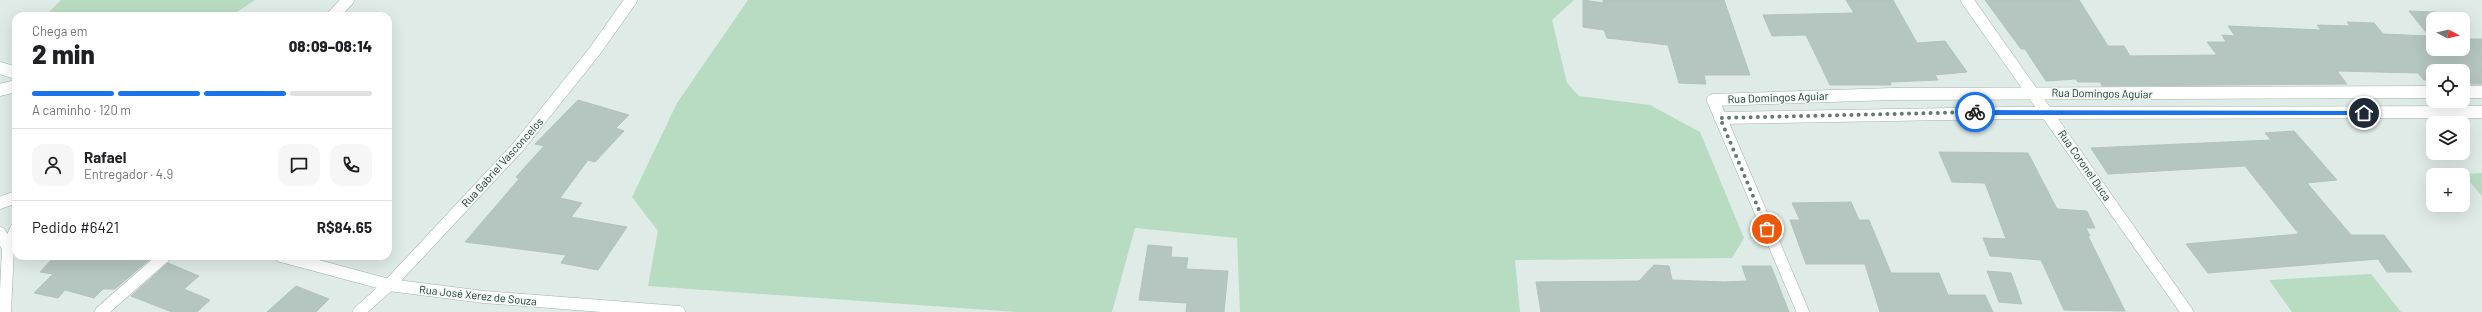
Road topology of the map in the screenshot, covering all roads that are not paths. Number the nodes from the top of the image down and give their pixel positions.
1 (348, 0) edge
2 (631, 0) edge
3 (1967, 0) edge
4 (337, 12) edge
5 (0, 68) edge
6 (12, 72) edge
7 (12, 87) edge
8 (0, 90) edge
9 (2426, 92) edge
10 (2470, 92) edge
11 (2482, 92) edge
12 (2033, 93) junction
13 (2215, 94) junction
14 (2349, 94) junction
15 (1839, 95) junction
16 (2047, 112) junction
17 (2482, 112) edge
18 (2364, 113) junction
19 (1849, 114) junction
20 (2231, 114) junction
21 (1720, 118) junction
22 (12, 198) edge
23 (0, 202) edge
24 (0, 233) edge
25 (12, 238) edge
26 (8, 248) junction
27 (160, 260) edge
28 (295, 260) edge
29 (389, 286) junction
30 (5, 312) edge
31 (101, 312) edge
32 (359, 312) edge
33 (679, 312) edge
34 (1803, 312) edge
35 (2187, 312) edge

1 - 4 street
2 - 29 street, Rua Gabriel Vasconcelos
3 - 12 street, Rua Coronel Duca
5 - 6 street
7 - 8 street
9 - 14 street, Rua Domingos Aguiar
10 - 11 street
12 - 13 street, Rua Domingos Aguiar
12 - 15 street, Rua Domingos Aguiar
12 - 16 street, Rua Coronel Duca
13 - 14 street, Rua Domingos Aguiar
13 - 20 street
14 - 18 street
15 - 19 street
15 - 21 street, Rua Domingos Aguiar
16 - 19 street, Rua Domingos Aguiar
16 - 20 street, Rua Domingos Aguiar
16 - 35 street, Rua Coronel Duca
17 - 18 street, Rua Domingos Aguiar
18 - 20 street, Rua Domingos Aguiar
19 - 21 street, Rua Domingos Aguiar
21 - 34 street
22 - 23 street
24 - 26 street
25 - 26 street
26 - 30 street
27 - 31 street
28 - 29 street, Rua José Xerez de Souza
29 - 32 street, Rua Gabriel Vasconcelos
29 - 33 street, Rua José Xerez de Souza

